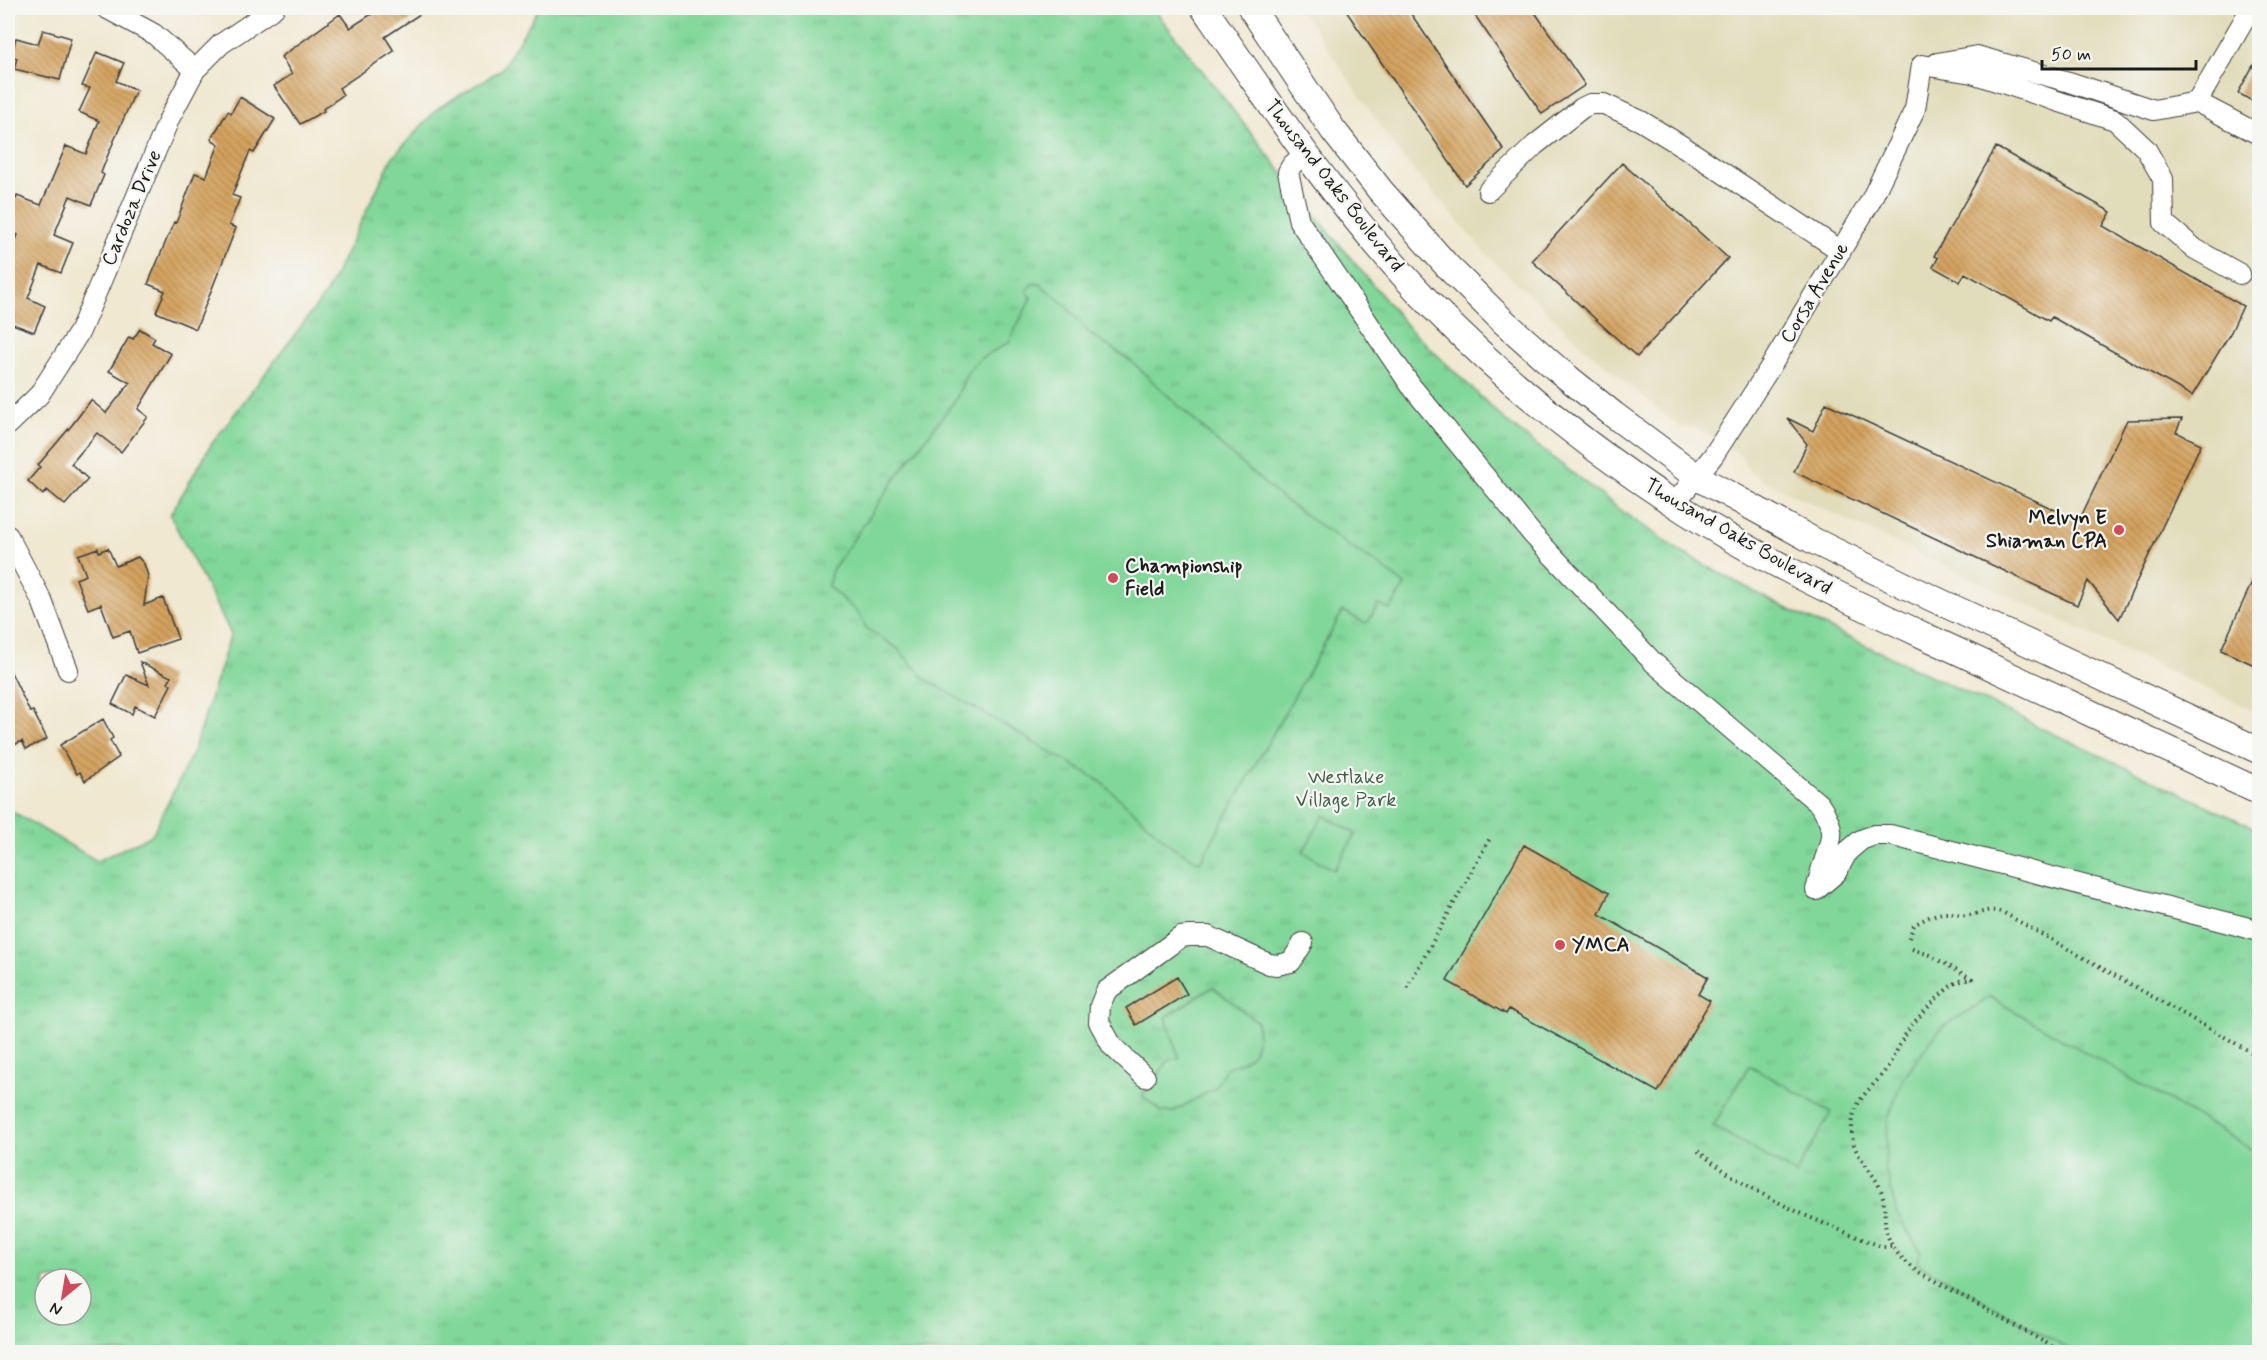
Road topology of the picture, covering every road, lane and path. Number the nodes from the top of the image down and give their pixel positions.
1 (106, 8) edge
2 (274, 8) edge
3 (1204, 8) edge
4 (1251, 8) edge
5 (2250, 8) edge
6 (1922, 66) junction
7 (195, 70) junction
8 (2197, 102) junction
9 (1334, 130) junction
10 (2259, 135) edge
11 (1304, 154) junction
12 (1488, 191) dead end
13 (1841, 251) junction
14 (2240, 274) dead end
15 (8, 425) edge
16 (1697, 477) junction
17 (1674, 504) junction
18 (8, 536) edge
19 (68, 670) dead end
20 (2259, 750) edge
21 (2259, 792) edge
22 (1490, 838) dead end
23 (2259, 931) edge
24 (1909, 938) dead end
25 (1303, 943) dead end
26 (1912, 948) dead end
27 (1407, 988) dead end
28 (2259, 1058) edge
29 (1145, 1077) dead end
30 (1698, 1152) dead end
31 (1892, 1247) junction
32 (2062, 1353) edge

1 - 7 street
2 - 7 street, Cardoza Drive
3 - 11 main road, Thousand Oaks Boulevard
4 - 9 main road, Thousand Oaks Boulevard
5 - 8 street
6 - 8 street
6 - 13 street, Corsa Avenue
6 - 14 street
7 - 15 street, Cardoza Drive
8 - 10 street
9 - 11 main road
9 - 16 main road, Thousand Oaks Boulevard
11 - 17 main road, Thousand Oaks Boulevard
11 - 23 street
12 - 13 street
13 - 16 street, Corsa Avenue
16 - 17 street, Corsa Avenue
16 - 20 main road, Thousand Oaks Boulevard
17 - 21 main road, Thousand Oaks Boulevard
18 - 19 street
22 - 27 path
24 - 28 path
25 - 29 street
26 - 31 path
30 - 31 path
31 - 32 path

